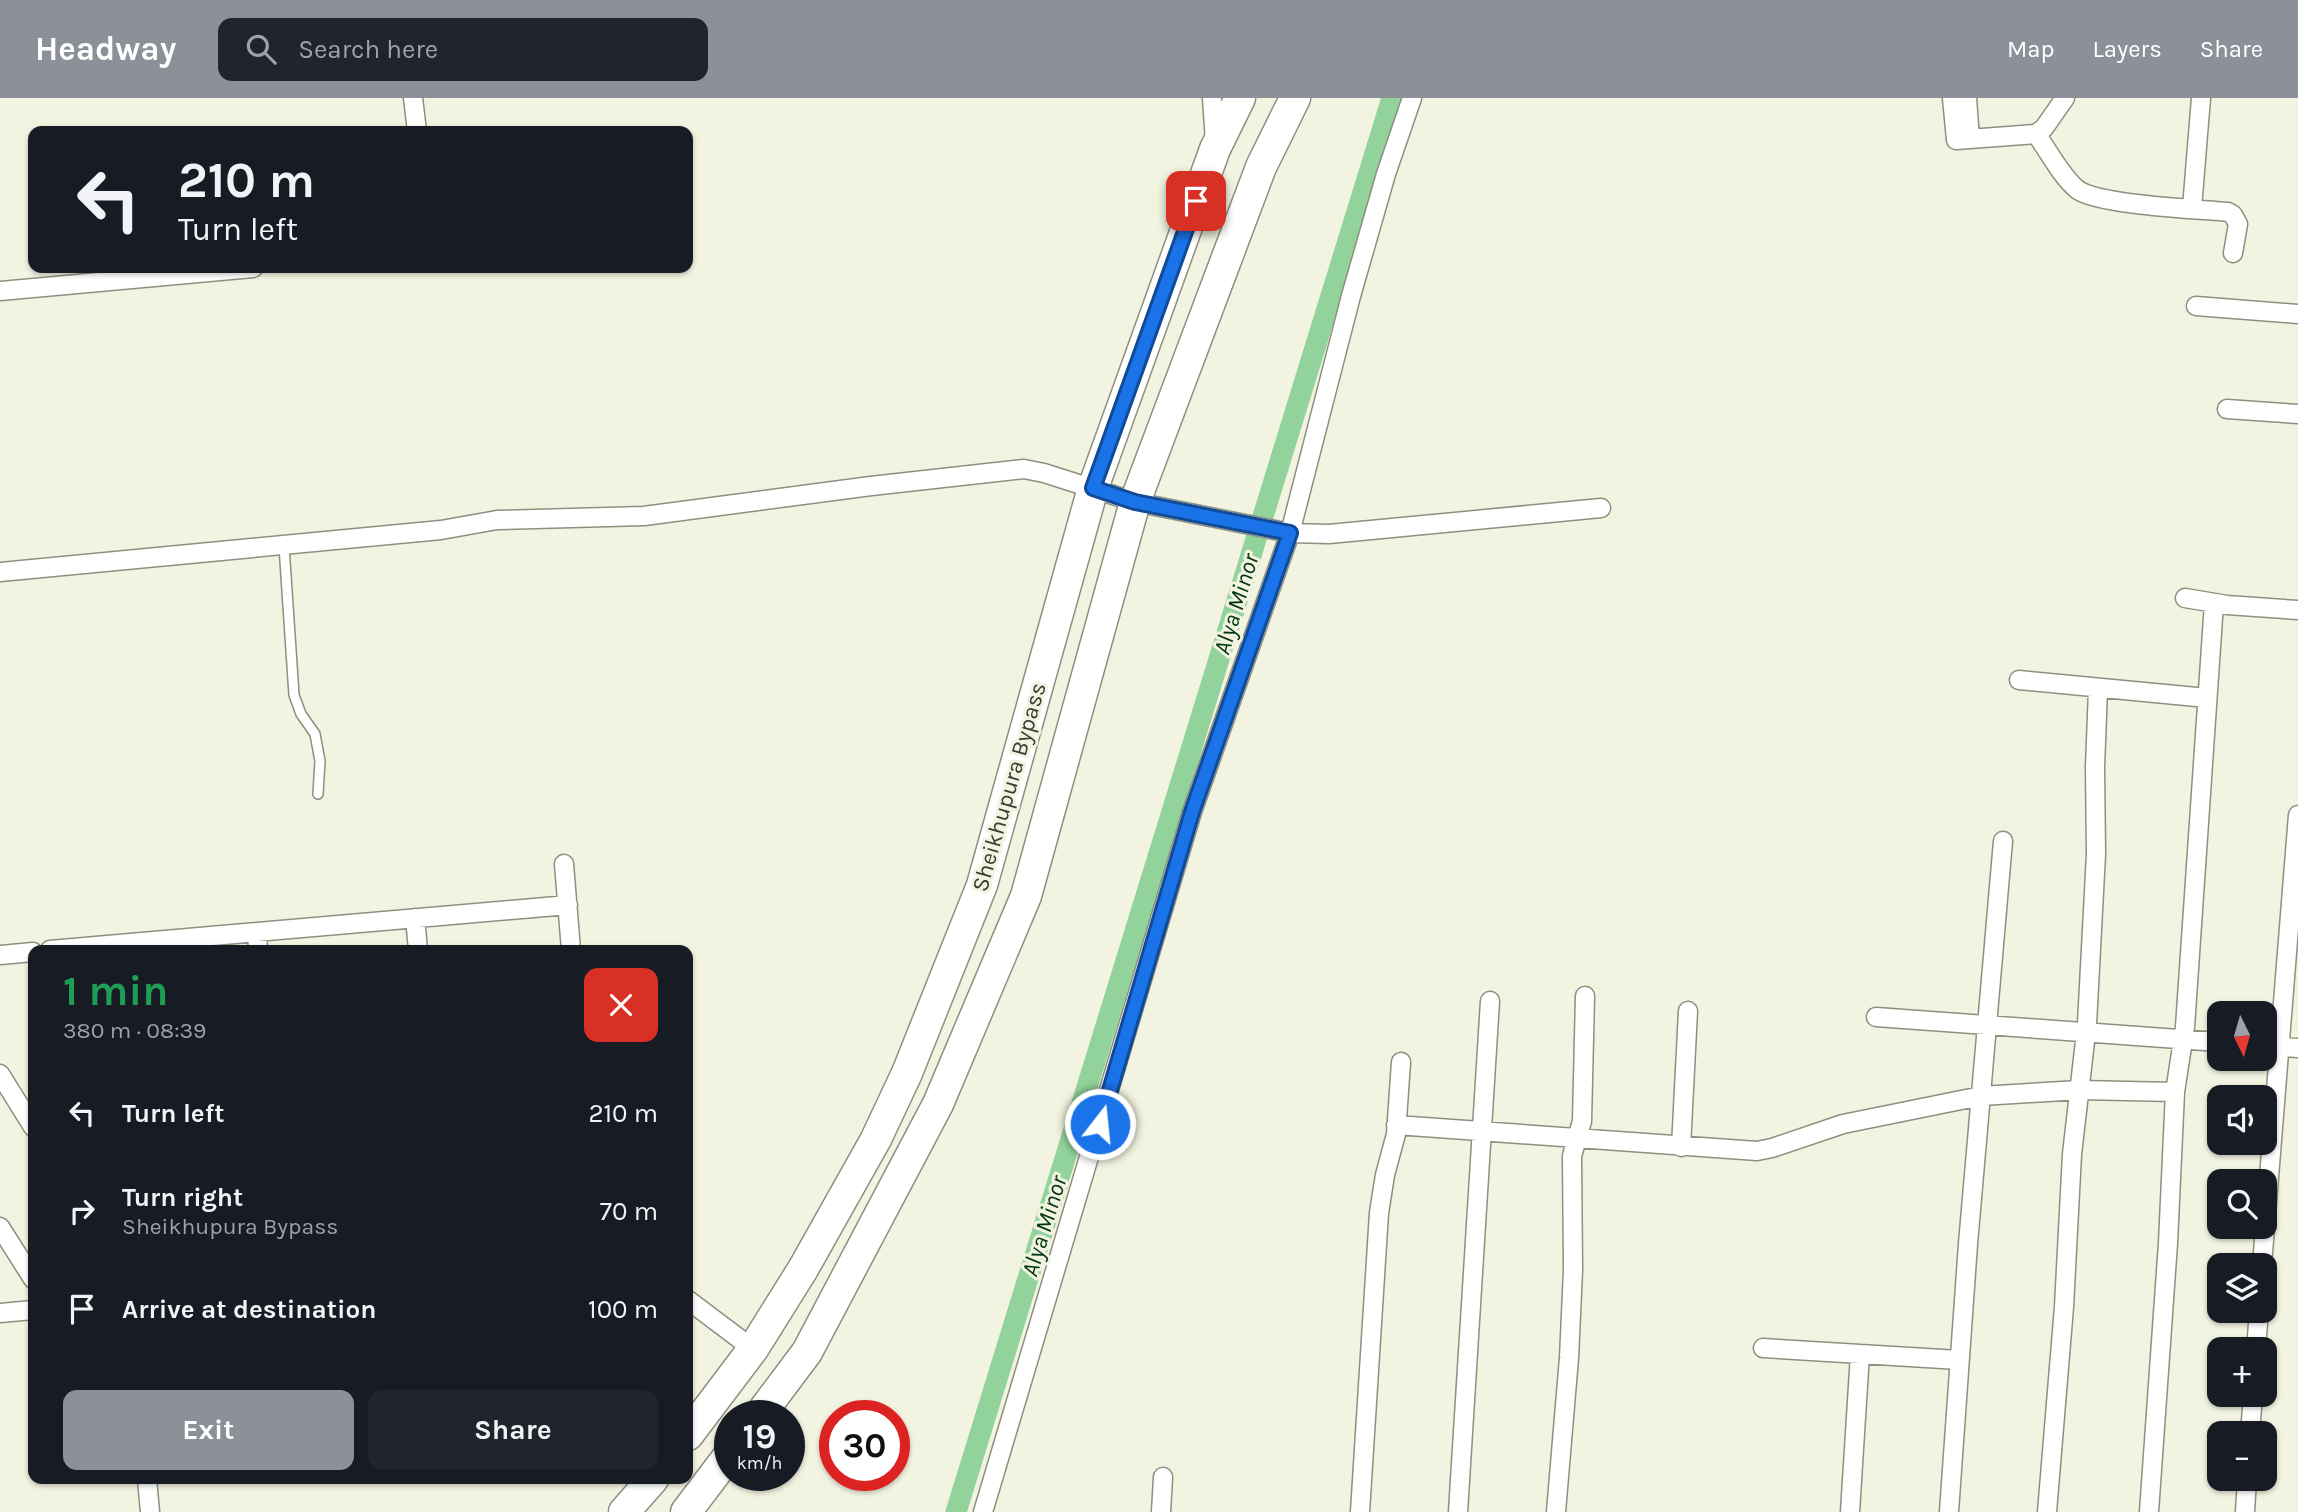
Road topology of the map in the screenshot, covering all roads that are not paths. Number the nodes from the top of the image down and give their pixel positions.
1 (414, 98) edge
2 (1212, 98) edge
3 (1240, 98) edge
4 (1295, 98) edge
5 (1412, 98) edge
6 (1952, 98) edge
7 (1967, 98) edge
8 (2065, 98) edge
9 (2201, 98) edge
10 (417, 126) edge
11 (2036, 134) junction
12 (1970, 139) junction
13 (1215, 149) junction
14 (2192, 208) junction
15 (2233, 253) dead end
16 (198, 273) edge
17 (0, 291) edge
18 (2196, 306) dead end
19 (2298, 314) edge
20 (2227, 409) dead end
21 (2298, 414) edge
22 (1093, 488) junction
23 (1135, 502) junction
24 (1601, 508) dead end
25 (1290, 533) junction
26 (284, 546) junction
27 (0, 572) edge
28 (2185, 598) dead end
29 (2214, 603) junction
30 (2298, 610) edge
31 (2019, 680) dead end
32 (2098, 689) junction
33 (2207, 698) junction
34 (318, 794) dead end
35 (2298, 815) edge
36 (2003, 841) dead end
37 (564, 864) dead end
38 (568, 905) junction
39 (415, 918) junction
40 (258, 941) edge
41 (169, 945) edge
42 (418, 945) edge
43 (572, 945) edge
44 (28, 952) edge
45 (0, 955) edge
46 (1585, 996) dead end
47 (1490, 1001) dead end
48 (1688, 1011) dead end
49 (1876, 1017) dead end
50 (1986, 1025) junction
51 (2086, 1032) junction
52 (2183, 1040) junction
53 (2207, 1041) edge
54 (2281, 1047) edge
55 (1401, 1062) dead end
56 (0, 1074) edge
57 (2079, 1090) junction
58 (2175, 1092) junction
59 (1981, 1096) junction
60 (28, 1119) edge
61 (1396, 1125) junction
62 (1483, 1131) junction
63 (1577, 1139) junction
64 (1681, 1147) junction
65 (0, 1227) edge
66 (2263, 1253) edge
67 (28, 1271) edge
68 (693, 1304) edge
69 (28, 1310) edge
70 (0, 1313) edge
71 (1763, 1348) dead end
72 (753, 1349) junction
73 (1860, 1354) junction
74 (1959, 1360) junction
75 (771, 1400) edge
76 (693, 1429) edge
77 (714, 1475) edge
78 (1163, 1477) dead end
79 (147, 1484) edge
80 (645, 1484) edge
81 (2246, 1491) edge
82 (150, 1512) edge
83 (624, 1512) edge
84 (686, 1512) edge
85 (983, 1512) edge
86 (1161, 1512) edge
87 (1360, 1512) edge
88 (1458, 1512) edge
89 (1556, 1512) edge
90 (1850, 1512) edge
91 (1949, 1512) edge
92 (2047, 1512) edge
93 (2149, 1512) edge
94 (2245, 1512) edge

1 - 10 street
2 - 13 street
3 - 13 highway, Sheikhupura Bypass
4 - 23 highway, Sheikhupura Bypass
5 - 25 street
6 - 12 street
7 - 12 street
8 - 11 street
9 - 14 street
11 - 12 street
11 - 14 street
13 - 22 highway, Sheikhupura Bypass
14 - 15 street
16 - 17 street
18 - 19 street
20 - 21 street
22 - 23 street
22 - 26 street
22 - 72 highway, Sheikhupura Bypass
23 - 25 street
23 - 75 highway, Sheikhupura Bypass
24 - 25 street
25 - 85 street
26 - 27 street
26 - 34 lane
28 - 29 street
29 - 30 street
29 - 33 street
31 - 32 street
32 - 33 street
32 - 51 street
33 - 52 street
35 - 54 street
36 - 50 street
37 - 38 street
38 - 39 street
38 - 43 street
39 - 40 street
39 - 42 street
40 - 41 street
44 - 45 street
46 - 63 street
47 - 62 street
48 - 64 street
49 - 50 street
50 - 51 street
50 - 59 street
51 - 52 street
51 - 57 street
52 - 53 street
52 - 58 street
54 - 66 street
55 - 61 street
56 - 60 street
57 - 58 street
57 - 59 street
57 - 92 street
58 - 93 street
59 - 64 street
59 - 74 street
61 - 62 street
61 - 87 street
62 - 63 street
62 - 88 street
63 - 64 street
63 - 89 street
65 - 67 street
68 - 72 street
69 - 70 street
71 - 73 street
72 - 76 highway, Sheikhupura Bypass
73 - 74 street
73 - 90 street
74 - 91 street
77 - 84 highway
78 - 86 street
79 - 82 street
80 - 83 highway
81 - 94 street

